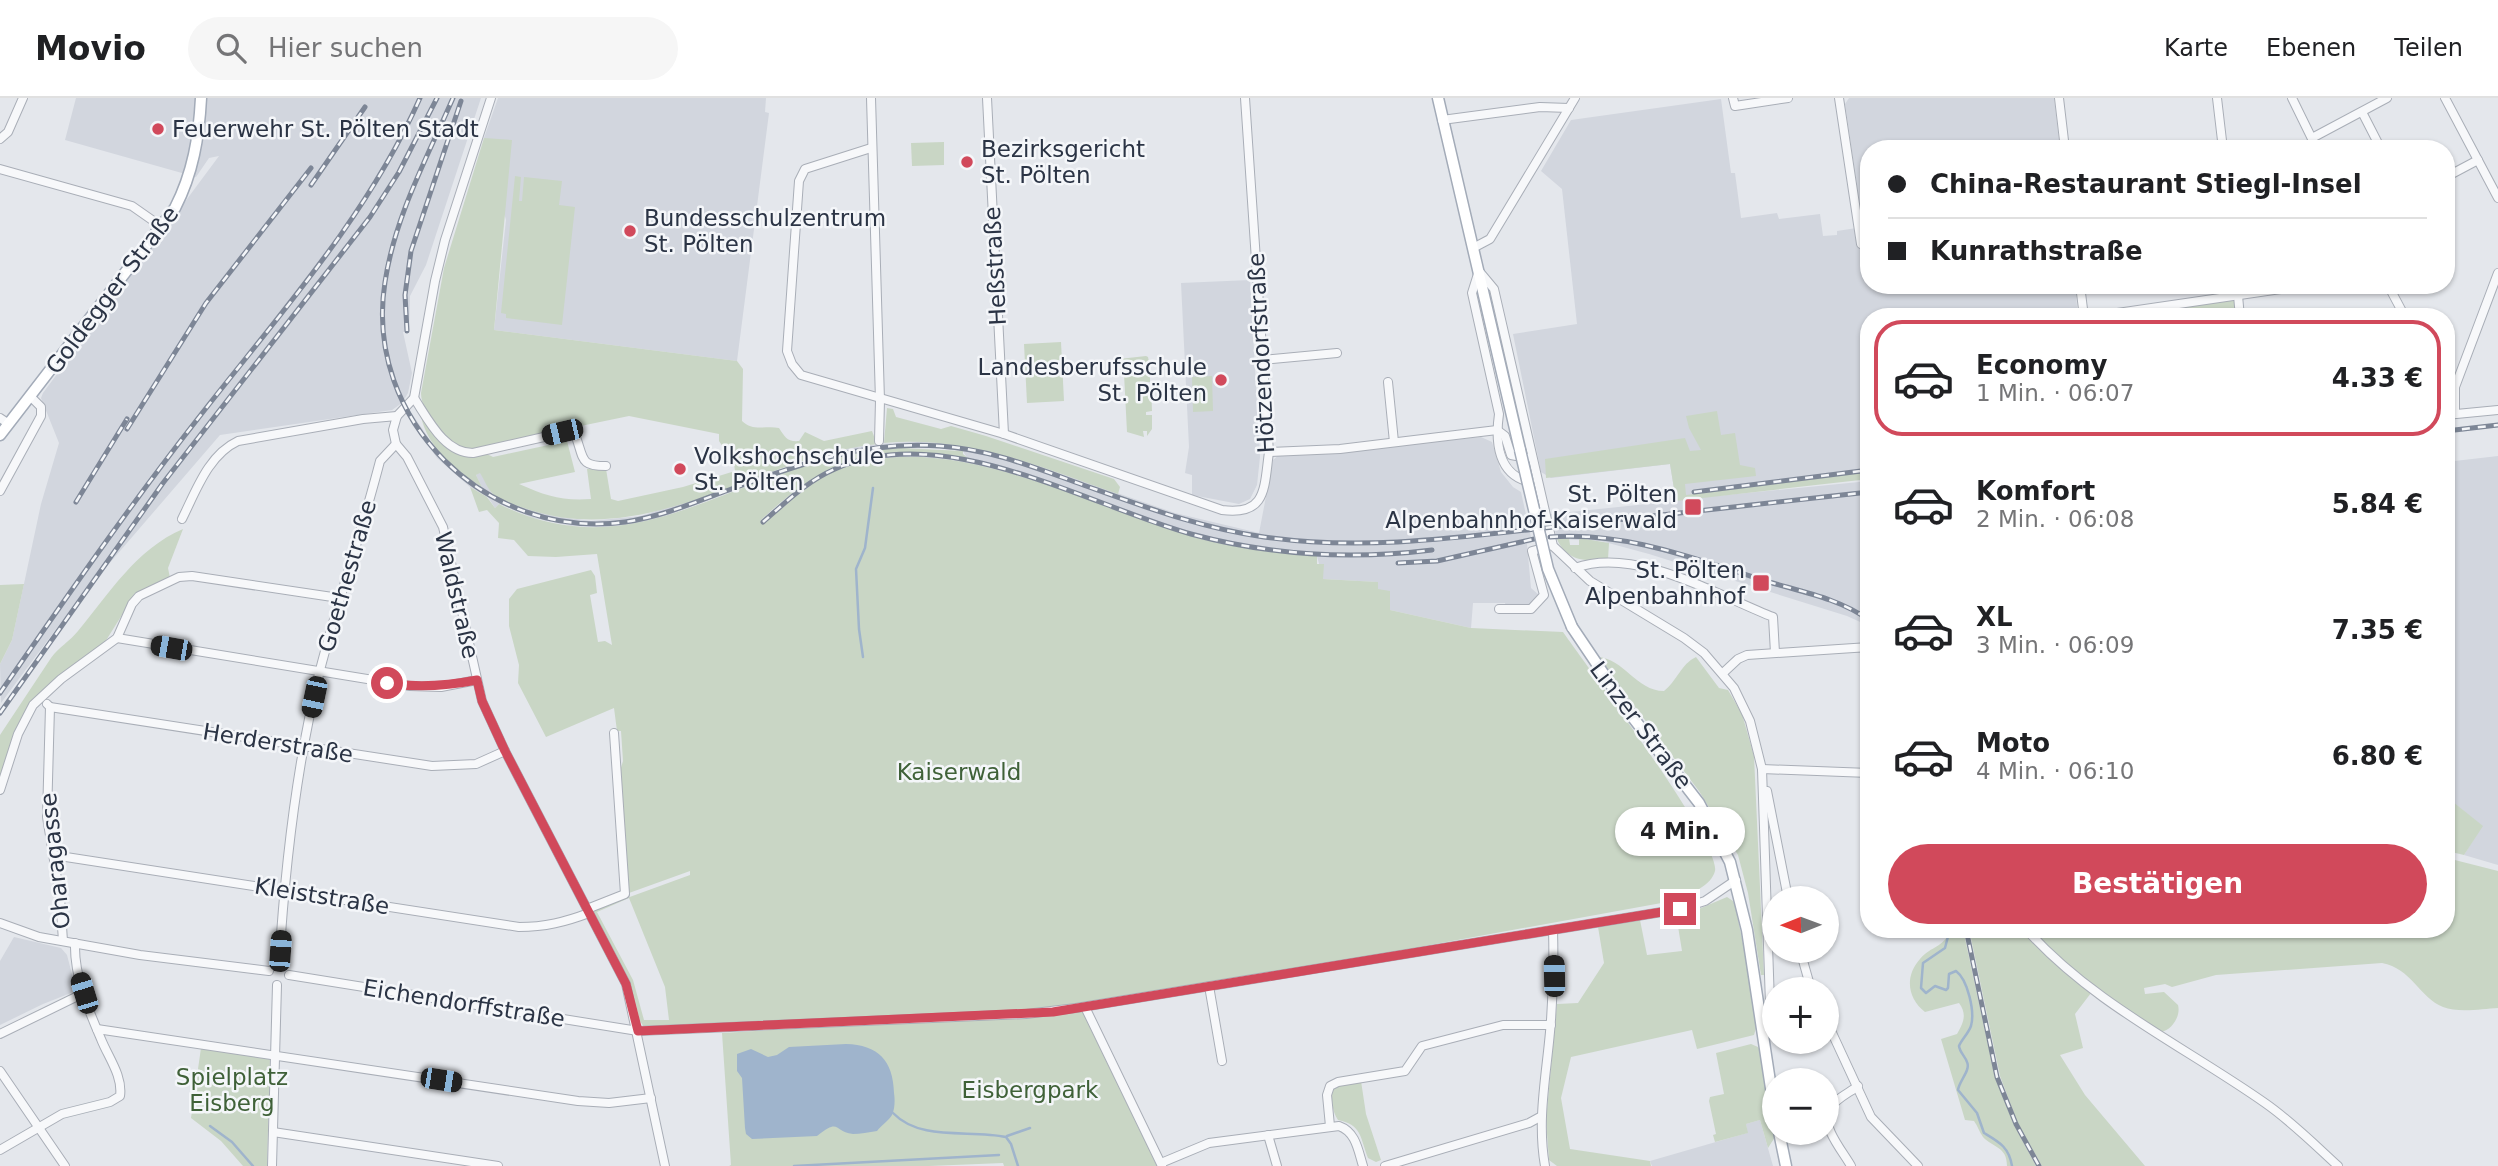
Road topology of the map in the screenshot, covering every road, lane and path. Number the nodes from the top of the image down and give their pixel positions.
1 (201, 98) edge
2 (491, 98) edge
3 (871, 98) edge
4 (987, 98) edge
5 (1245, 98) edge
6 (1438, 98) edge
7 (1575, 98) edge
8 (1788, 98) edge
9 (1839, 98) edge
10 (2059, 98) edge
11 (2217, 98) edge
12 (2292, 98) edge
13 (2387, 98) edge
14 (2445, 98) edge
15 (20, 99) edge
16 (1540, 102) edge
17 (1734, 102) edge
18 (1569, 108) junction
19 (2362, 112) junction
20 (1442, 120) junction
21 (2312, 138) joint
22 (0, 139) edge
23 (2063, 140) edge
24 (2222, 140) edge
25 (2376, 140) edge
26 (871, 148) junction
27 (2478, 160) junction
28 (0, 169) edge
29 (2455, 172) edge
30 (2495, 185) edge
31 (2498, 198) edge
32 (162, 227) junction
33 (1860, 237) edge
34 (1473, 248) junction
35 (1479, 271) junction
36 (2498, 273) edge
37 (2251, 294) edge
38 (2238, 296) junction
39 (2153, 308) edge
40 (2239, 308) edge
41 (1337, 354) dead end
42 (1262, 360) junction
43 (1388, 382) dead end
44 (2455, 387) edge
45 (31, 397) junction
46 (414, 398) junction
47 (880, 400) junction
48 (2498, 410) edge
49 (2455, 415) edge
50 (397, 416) junction
51 (5, 421) edge
52 (1497, 430) junction
53 (1004, 434) junction
54 (0, 435) edge
55 (879, 441) dead end
56 (1394, 442) junction
57 (396, 444) junction
58 (1269, 452) junction
59 (1532, 458) junction
60 (606, 466) dead end
61 (1538, 484) junction
62 (0, 491) edge
63 (182, 519) dead end
64 (1553, 545) junction
65 (1575, 568) junction
66 (339, 598) junction
67 (1499, 609) dead end
68 (117, 638) junction
69 (1860, 648) edge
70 (1775, 653) junction
71 (319, 673) junction
72 (1723, 673) junction
73 (477, 680) junction
74 (43, 699) junction
75 (50, 707) junction
76 (614, 733) dead end
77 (304, 747) junction
78 (505, 751) junction
79 (1762, 769) junction
80 (1860, 773) edge
81 (0, 790) edge
82 (53, 855) junction
83 (1783, 871) junction
84 (1765, 872) junction
85 (1736, 880) junction
86 (1786, 886) edge
87 (284, 890) junction
88 (588, 911) junction
89 (0, 923) edge
90 (1553, 930) junction
91 (2035, 938) edge
92 (63, 941) junction
93 (75, 943) junction
94 (279, 964) junction
95 (269, 971) junction
96 (289, 975) junction
97 (277, 985) junction
98 (1209, 986) junction
99 (84, 993) junction
100 (1084, 1007) junction
101 (1760, 1012) junction
102 (1550, 1025) junction
103 (97, 1029) junction
104 (638, 1031) junction
105 (0, 1034) edge
106 (1839, 1047) edge
107 (275, 1055) junction
108 (1222, 1061) dead end
109 (1768, 1068) edge
110 (0, 1071) edge
111 (1858, 1086) junction
112 (651, 1098) junction
113 (1540, 1117) junction
114 (1330, 1126) junction
115 (39, 1127) junction
116 (273, 1132) junction
117 (1268, 1135) junction
118 (1782, 1145) edge
119 (0, 1150) edge
120 (1162, 1165) edge
121 (65, 1166) edge
122 (272, 1166) edge
123 (498, 1166) edge
124 (665, 1166) edge
125 (1277, 1166) edge
126 (1363, 1166) edge
127 (1385, 1166) edge
128 (1545, 1166) edge
129 (1786, 1166) edge
130 (1852, 1166) edge
131 (1918, 1166) edge
132 (2338, 1166) edge

1 - 32 main road, Goldegger Straße
2 - 46 street
3 - 26 street
4 - 53 street, Heßstraße
5 - 42 street, Hötzendorfstraße
6 - 20 main road
7 - 18 street
8 - 17 street
9 - 33 street
10 - 23 street
11 - 24 street
12 - 21 street
13 - 19 street
14 - 27 street
15 - 22 street
16 - 18 street
16 - 20 street
18 - 34 street
19 - 21 street
19 - 25 street
20 - 34 main road
26 - 47 street
26 - 47 street, Hötzendorfstraße
27 - 29 street
27 - 30 street
28 - 32 street
30 - 31 street
32 - 45 main road, Goldegger Straße
34 - 35 main road
35 - 52 street
35 - 59 street
35 - 85 main road, Linzer Straße, bridge
36 - 44 street
37 - 38 street
38 - 39 street
38 - 40 street
41 - 42 street
42 - 58 street, Hötzendorfstraße
43 - 56 street
45 - 51 main road, Goldegger Straße
45 - 62 street, Goldegger Straße
46 - 50 street
46 - 60 street
47 - 53 street, Hötzendorfstraße
47 - 55 street
48 - 49 street
50 - 57 street
50 - 63 street
51 - 54 main road, Goldegger Straße
52 - 56 street
52 - 59 street
52 - 61 street
53 - 58 street, Hötzendorfstraße
56 - 58 street
57 - 66 street, Goethestraße
57 - 73 street, Waldstraße
59 - 61 street
61 - 64 street
64 - 65 street
64 - 67 street
65 - 70 street
65 - 72 street
66 - 68 street
66 - 71 street, Goethestraße
68 - 71 street
68 - 74 street
69 - 70 street
70 - 72 street
71 - 73 street
71 - 77 street, Goethestraße
72 - 79 street
73 - 78 street, Waldstraße
74 - 75 street
74 - 81 street
75 - 77 street, Herderstraße
75 - 82 street, Oharagasse
76 - 88 street, Kleiststraße
77 - 78 street, Herderstraße
77 - 87 street, Goethestraße
78 - 88 street, Waldstraße
79 - 80 street
79 - 83 street
79 - 84 street
82 - 87 street, Kleiststraße
82 - 92 street, Oharagasse
83 - 84 street
83 - 86 street
84 - 101 street
85 - 90 street, Eichendorffstraße
85 - 101 main road, Linzer Straße
87 - 88 street, Kleiststraße
87 - 94 street, Goethestraße
88 - 104 street, Waldstraße
89 - 92 street
90 - 98 street, Eichendorffstraße
90 - 102 street
91 - 132 street
92 - 93 street
93 - 95 street
93 - 99 street
94 - 95 street
94 - 96 street
95 - 97 street
96 - 97 street
96 - 104 street, Eichendorffstraße
97 - 107 street
98 - 100 street, Eichendorffstraße
98 - 108 street
99 - 103 street
99 - 105 street
100 - 104 street, Eichendorffstraße
100 - 120 street
101 - 109 main road, Linzer Straße
102 - 113 street
102 - 114 street
103 - 107 street
103 - 115 street
104 - 112 street, Waldstraße
106 - 111 street
107 - 112 street
107 - 116 street
110 - 115 street
111 - 130 street
111 - 131 street
112 - 124 street, Waldstraße
113 - 127 street
113 - 128 street
114 - 117 street
114 - 126 street
115 - 119 street
115 - 121 street
116 - 122 street
116 - 123 street
117 - 120 street
117 - 125 street
118 - 129 main road

